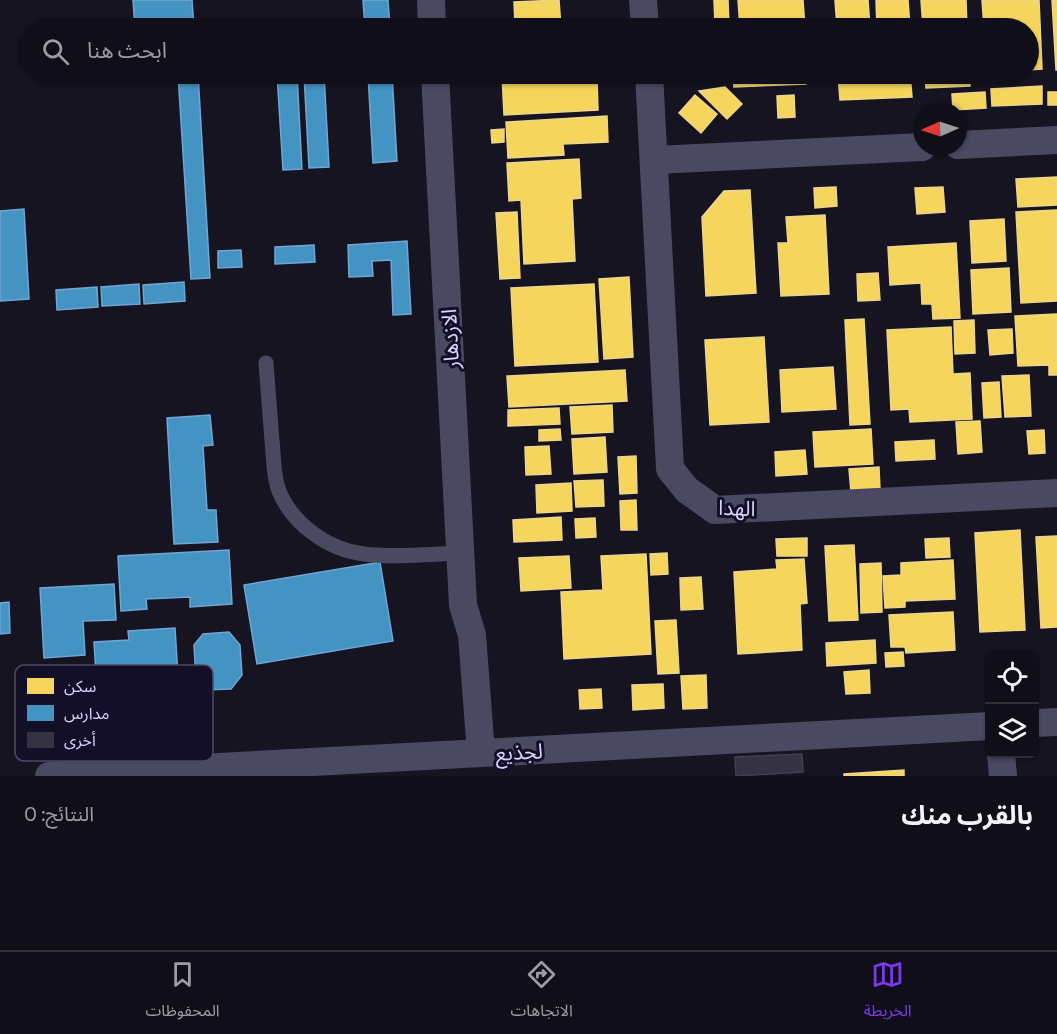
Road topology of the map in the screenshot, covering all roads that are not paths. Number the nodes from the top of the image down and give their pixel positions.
1 (431, 0) edge
2 (643, 0) edge
3 (432, 18) edge
4 (644, 18) edge
5 (436, 84) edge
6 (650, 84) edge
7 (1057, 140) edge
8 (967, 145) edge
9 (913, 147) edge
10 (655, 159) junction
11 (266, 363) dead end
12 (1057, 494) edge
13 (461, 553) junction
14 (1057, 722) edge
15 (1039, 723) edge
16 (985, 726) edge
17 (470, 754) junction
18 (1001, 758) edge
19 (50, 776) edge
20 (1002, 776) edge

1 - 3 street
2 - 4 street
5 - 13 street, الازدهار
6 - 10 street, الهدا
7 - 8 street
9 - 10 street
10 - 12 street, الهدا
11 - 13 lane
13 - 17 street, الازدهار
14 - 15 street
16 - 17 street, لجذيع
17 - 19 street, لجذيع
18 - 20 street

